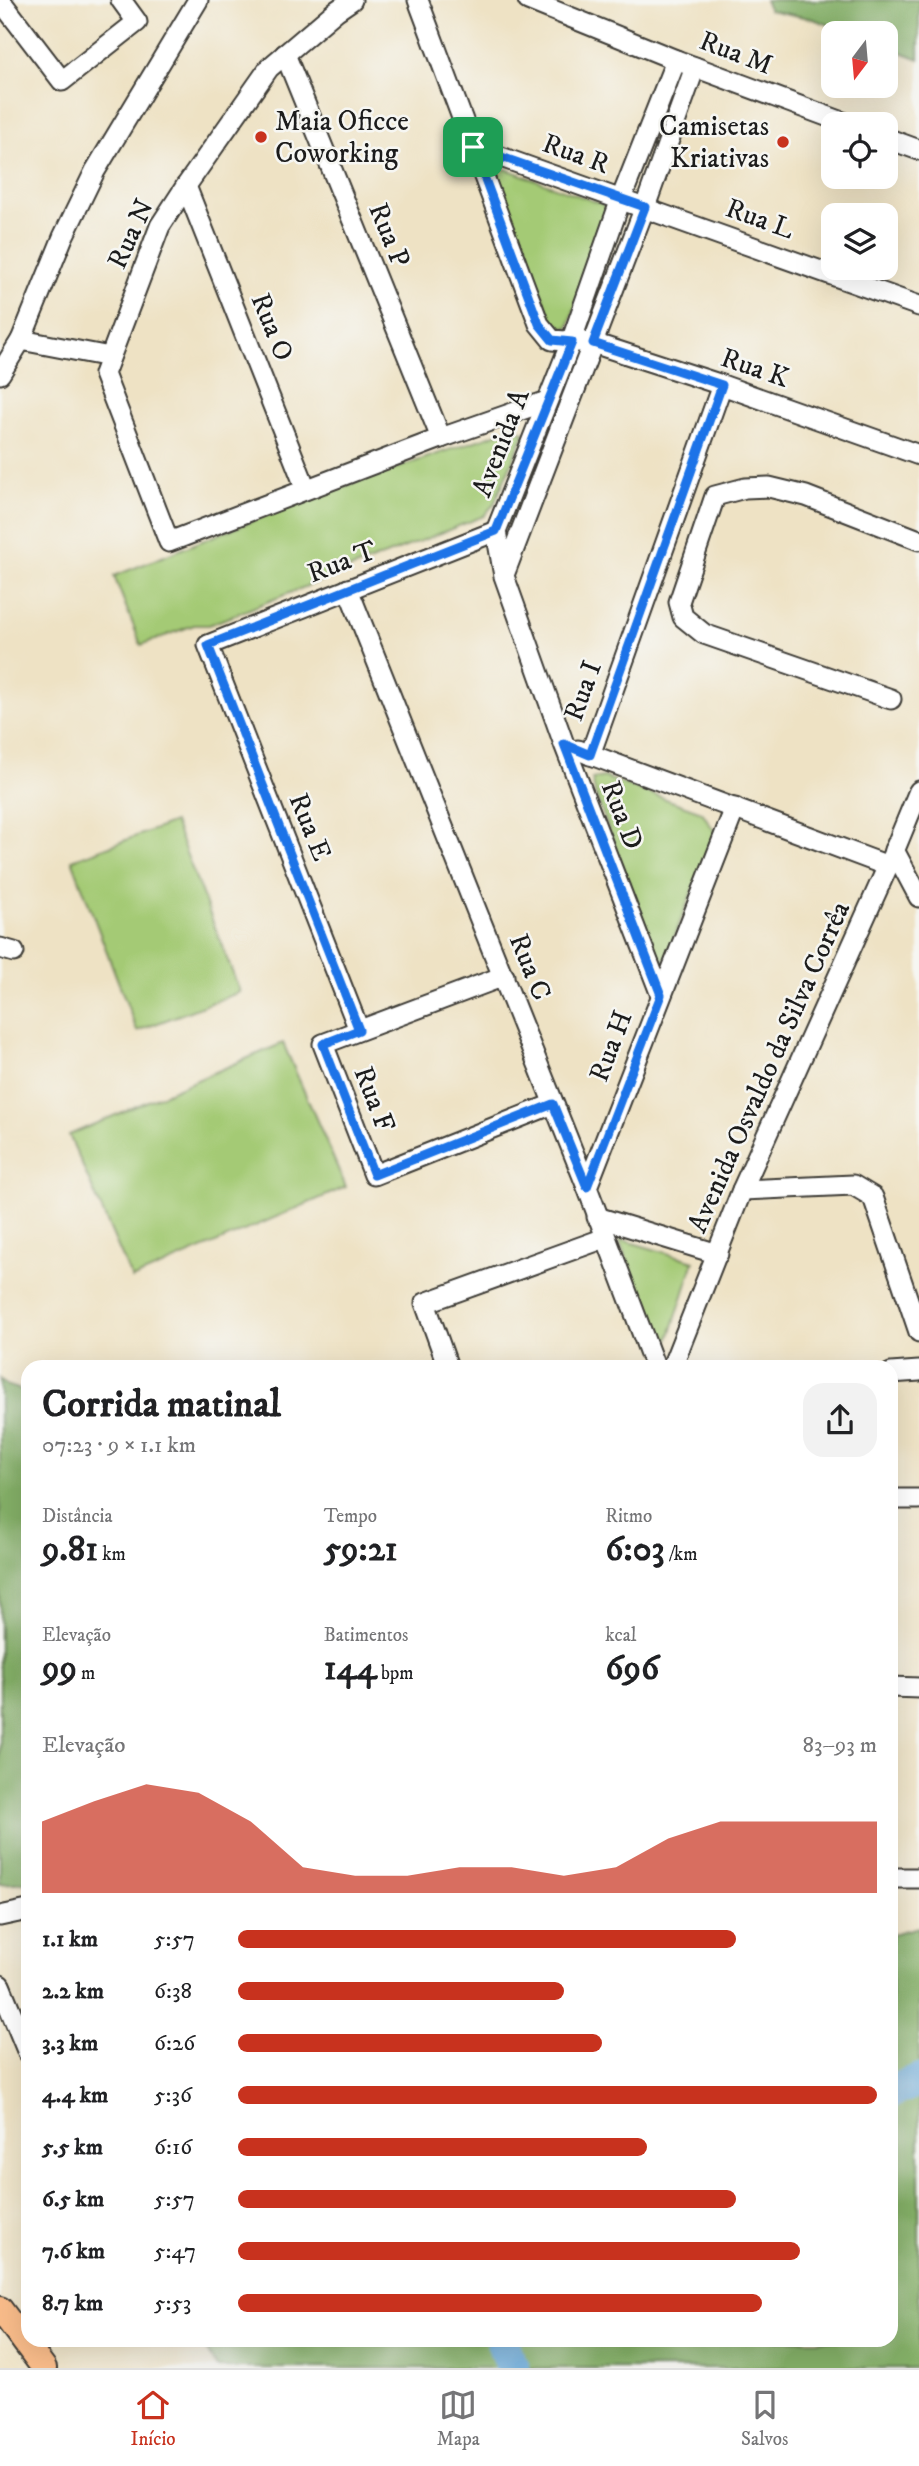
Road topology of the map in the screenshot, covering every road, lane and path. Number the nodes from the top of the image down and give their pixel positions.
1 (0, 0) edge
2 (121, 0) edge
3 (198, 0) edge
4 (352, 0) edge
5 (418, 0) edge
6 (528, 0) edge
7 (285, 54) junction
8 (676, 60) junction
9 (695, 67) junction
10 (821, 114) edge
11 (898, 142) edge
12 (473, 147) junction
13 (919, 150) edge
14 (186, 186) junction
15 (621, 200) junction
16 (645, 207) junction
17 (919, 306) edge
18 (21, 340) junction
19 (572, 342) junction
20 (593, 343) junction
21 (110, 357) junction
22 (0, 374) edge
23 (722, 385) junction
24 (547, 401) junction
25 (440, 438) junction
26 (919, 455) edge
27 (306, 489) junction
28 (496, 531) junction
29 (919, 540) edge
30 (504, 576) junction
31 (348, 589) junction
32 (208, 645) joint
33 (891, 699) dead end
34 (564, 744) junction
35 (590, 755) junction
36 (919, 791) edge
37 (735, 808) junction
38 (891, 858) junction
39 (919, 897) edge
40 (504, 976) junction
41 (661, 995) junction
42 (359, 1030) junction
43 (553, 1104) junction
44 (587, 1187) junction
45 (742, 1190) junction
46 (597, 1217) junction
47 (605, 1238) junction
48 (718, 1254) junction
49 (919, 1332) edge
50 (445, 1360) edge
51 (652, 1360) edge
52 (675, 1360) edge
53 (919, 1371) edge
54 (898, 1372) edge
55 (898, 1499) edge
56 (919, 1499) edge
57 (898, 1688) edge
58 (919, 1688) edge
59 (898, 1878) edge
60 (919, 1878) edge
61 (21, 1912) edge
62 (0, 1916) edge
63 (0, 1985) edge
64 (21, 2036) edge
65 (0, 2309) edge
66 (21, 2337) edge
67 (28, 2347) edge
68 (44, 2368) edge

1 - 2 street
3 - 18 street
4 - 7 street, Rua N
5 - 12 street
6 - 8 street, Rua M
7 - 14 street, Rua N
7 - 25 street, Rua P
8 - 9 street, Rua M
8 - 15 street, Avenida A
9 - 10 street, Rua M
9 - 16 street, Avenida A
11 - 13 street
12 - 15 street, Rua R
12 - 19 street
14 - 21 street, Rua N
14 - 27 street, Rua O
15 - 16 street, Rua L
15 - 19 street, Avenida A
16 - 17 street, Rua L
16 - 20 street, Avenida A
18 - 21 street
18 - 22 street
19 - 20 street, Rua K
19 - 24 street, Avenida A
20 - 23 street, Rua K
20 - 30 street, Avenida A
21 - 27 street, Rua N
23 - 26 street, Rua K
23 - 35 street, Rua I
24 - 25 street
24 - 28 street, Avenida A
25 - 27 street
28 - 30 street, Avenida A
28 - 31 street, Rua T
29 - 33 street
30 - 34 street, Rua D
31 - 32 street, Rua T
31 - 40 street, Rua C
32 - 42 street, Rua E
34 - 35 street
34 - 41 street, Rua D
35 - 37 street, Rua I
36 - 38 street, Avenida Osvaldo da Silva Corrêa
37 - 38 street, Rua I
37 - 41 street, Rua H
38 - 39 street
38 - 45 street, Avenida Osvaldo da Silva Corrêa
40 - 42 street, Rua F
40 - 43 street, Rua C
41 - 44 street, Rua H
42 - 43 street, Rua F
43 - 44 street, Rua C
44 - 46 street, Rua C
45 - 48 street, Avenida Osvaldo da Silva Corrêa
45 - 49 street
46 - 47 street, Rua C
46 - 48 street
47 - 50 street
47 - 51 street, Rua C
48 - 52 street, Avenida Osvaldo da Silva Corrêa
53 - 54 street
55 - 56 street
57 - 58 street
59 - 60 street
61 - 62 street
63 - 64 street
65 - 66 main road
67 - 68 main road

